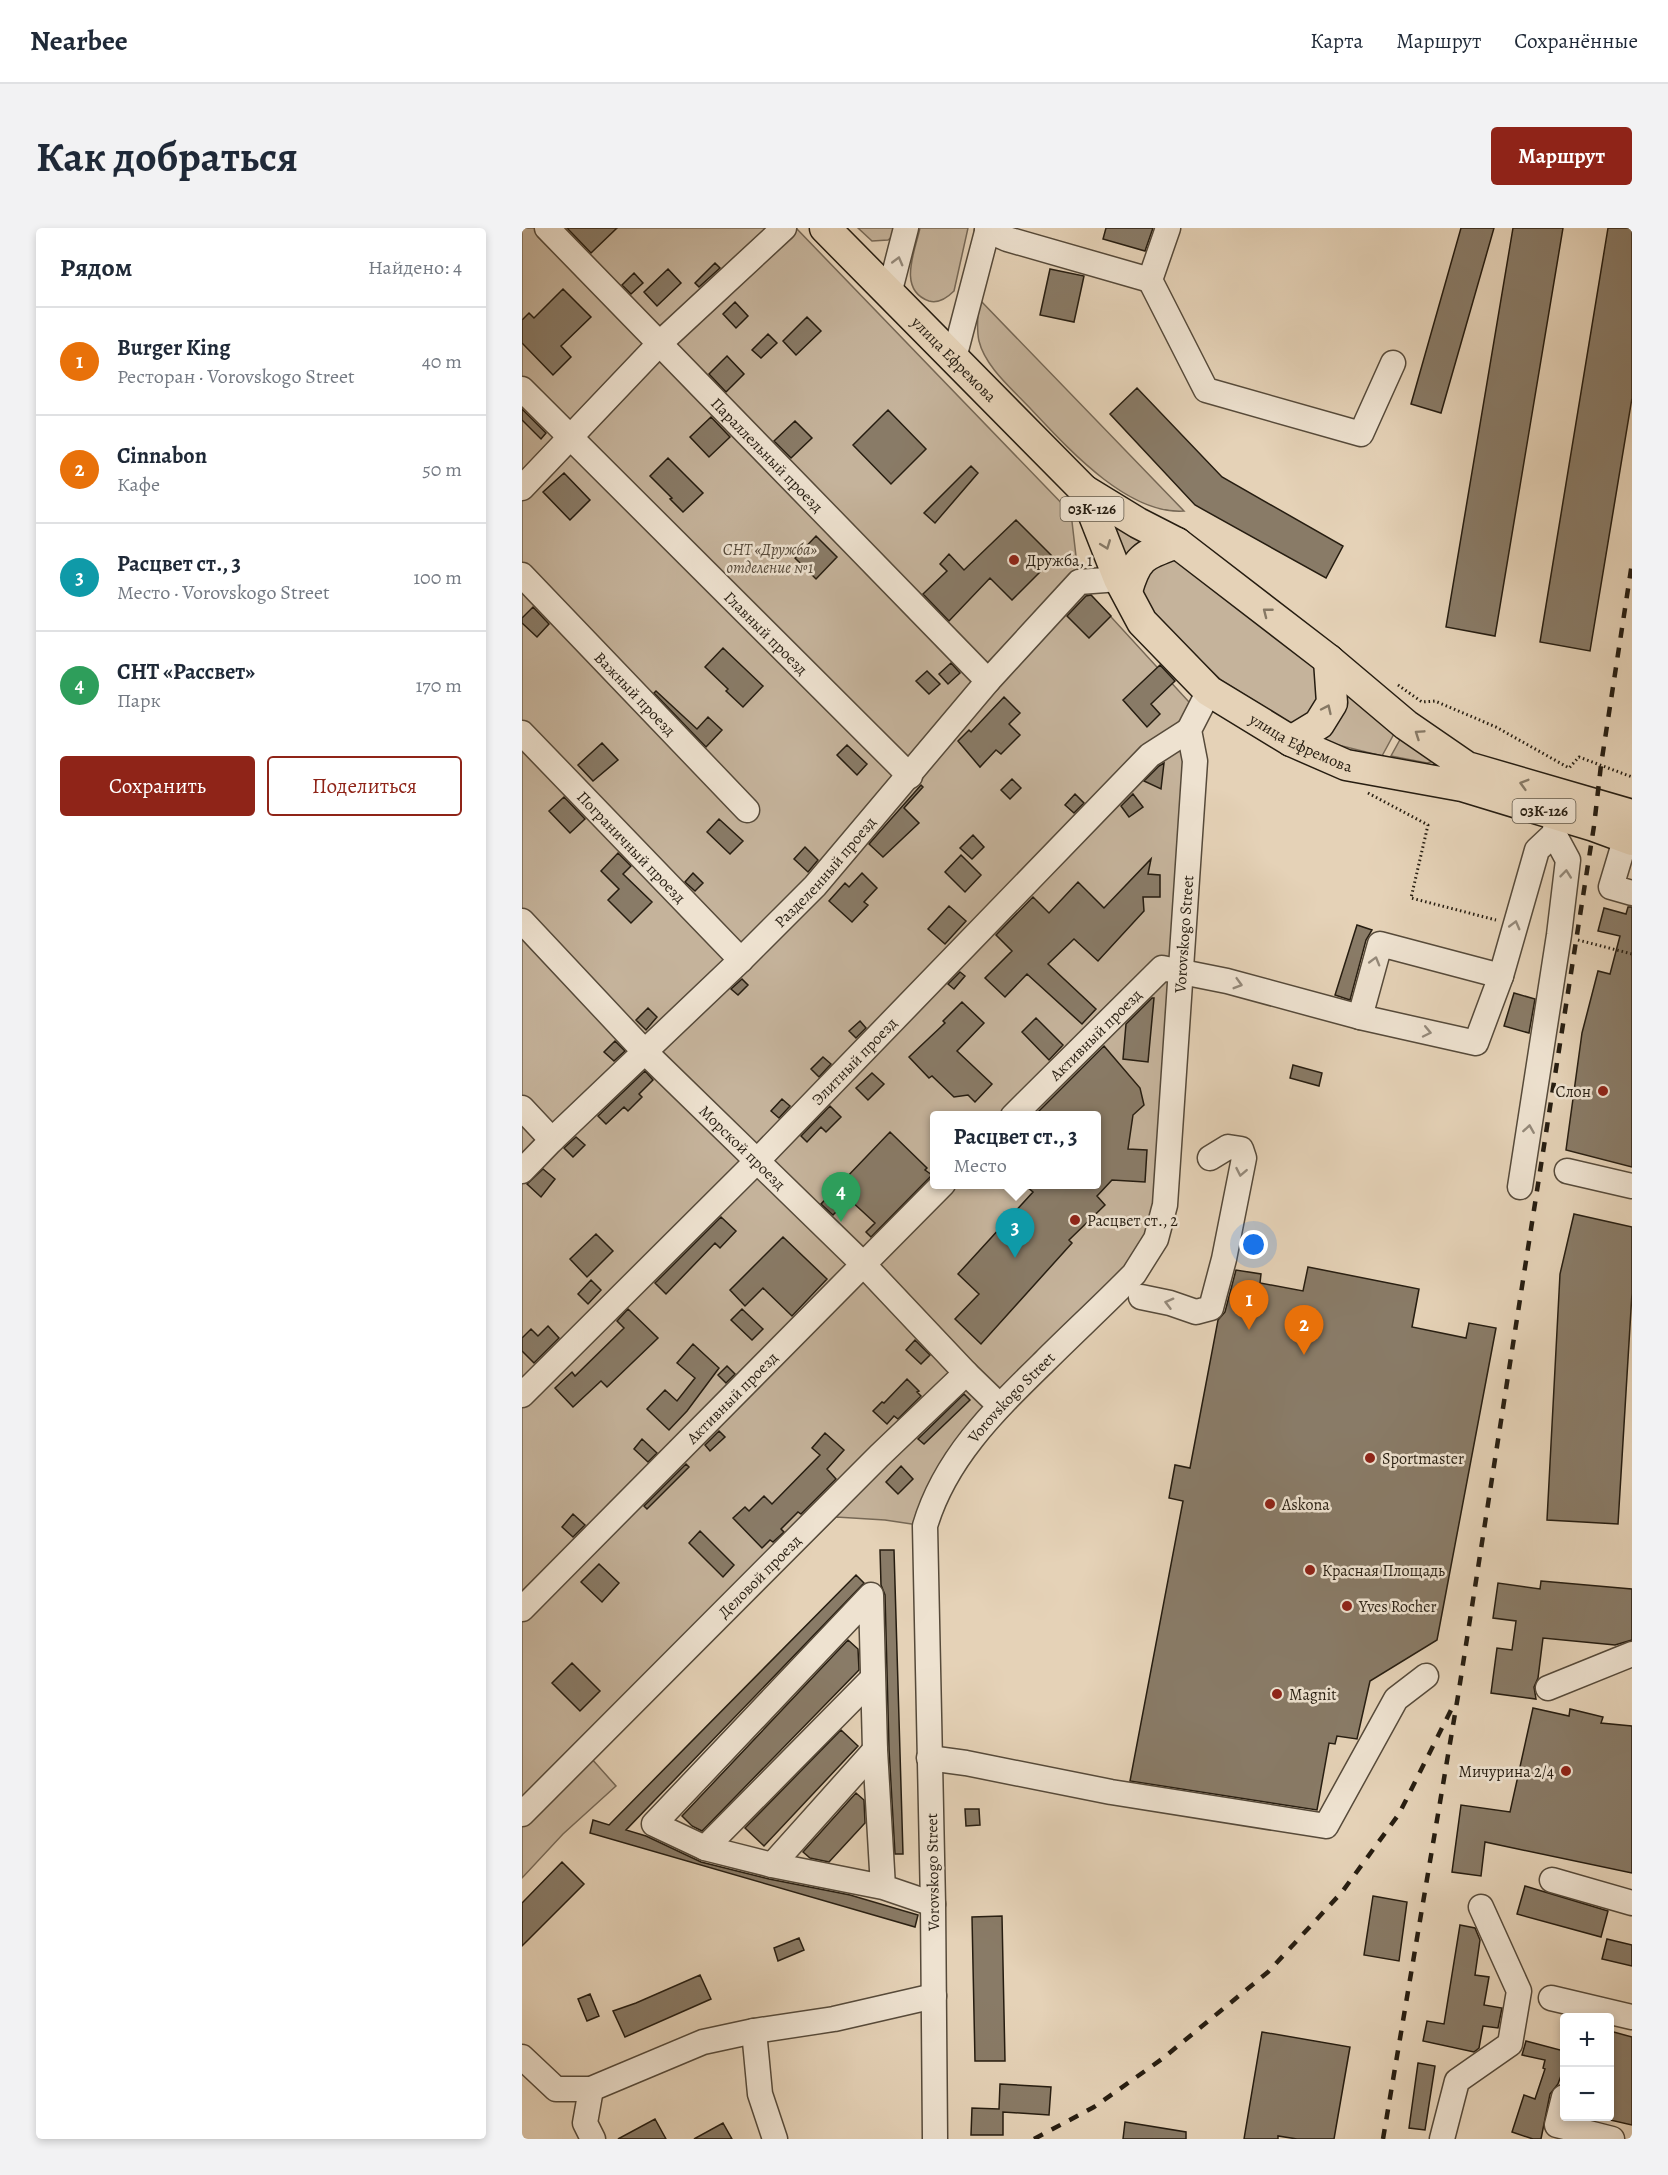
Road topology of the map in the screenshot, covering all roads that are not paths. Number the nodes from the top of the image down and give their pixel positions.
1 (547, 228) edge
2 (784, 228) edge
3 (825, 228) edge
4 (906, 228) edge
5 (1168, 228) edge
6 (987, 229) edge
7 (1150, 280) junction
8 (889, 294) junction
9 (660, 344) junction
10 (954, 358) junction
11 (1393, 363) dead end
12 (522, 389) edge
13 (570, 438) junction
14 (522, 488) edge
15 (1084, 490) junction
16 (1177, 543) junction
17 (522, 575) edge
18 (1123, 585) junction
19 (1329, 660) junction
20 (988, 681) junction
21 (1209, 691) junction
22 (1189, 730) junction
23 (522, 734) edge
24 (1291, 741) junction
25 (910, 776) junction
26 (747, 810) dead end
27 (1556, 825) junction
28 (1630, 831) edge
29 (1632, 893) edge
30 (522, 921) edge
31 (741, 960) junction
32 (1181, 971) junction
33 (1501, 976) junction
34 (1360, 1017) junction
35 (644, 1051) junction
36 (522, 1108) edge
37 (1018, 1111) edge
38 (552, 1140) junction
39 (1210, 1158) dead end
40 (757, 1161) junction
41 (1567, 1171) dead end
42 (522, 1172) edge
43 (1632, 1186) edge
44 (1520, 1187) dead end
45 (939, 1189) edge
46 (862, 1264) junction
47 (1141, 1297) dead end
48 (966, 1372) junction
49 (522, 1395) edge
50 (999, 1405) junction
51 (522, 1609) edge
52 (1632, 1654) edge
53 (1426, 1676) dead end
54 (873, 1678) junction
55 (1548, 1688) dead end
56 (875, 1750) junction
57 (929, 1758) junction
58 (522, 1814) edge
59 (705, 1848) junction
60 (772, 1864) junction
61 (1552, 1880) dead end
62 (883, 1887) junction
63 (1632, 1903) edge
64 (933, 1904) junction
65 (1481, 1907) dead end
66 (934, 1996) junction
67 (1551, 1998) dead end
68 (1632, 2017) edge
69 (754, 2031) junction
70 (522, 2057) edge
71 (591, 2089) junction
72 (1560, 2113) edge
73 (593, 2139) edge
74 (776, 2139) edge
75 (935, 2139) edge
76 (1442, 2139) edge
77 (1612, 2139) edge

1 - 9 street, Параллельный проезд
2 - 9 street
3 - 8 main road, улица Ефремова / 03К-126
8 -> 4 street
5 - 7 street
6 - 7 street
6 - 10 street
7 - 11 street
8 - 10 main road, улица Ефремова / 03К-126
9 - 13 street
9 - 20 street, Параллельный проезд
10 - 15 main road, улица Ефремова / 03К-126
12 - 13 street, Главный проезд
13 - 14 street
13 - 25 street, Главный проезд
15 - 16 main road, улица Ефремова / 03К-126
15 -> 18 main road, улица Ефремова / 03К-126
16 - 18 main road
19 -> 16 main road, улица Ефремова / 03К-126
17 - 26 street, Важный проезд
18 - 20 street, Разделенный проезд
18 - 21 main road, улица Ефремова / 03К-126
24 -> 19 main road
28 -> 19 main road, улица Ефремова / 03К-126
20 - 25 street, Разделенный проезд
21 - 22 street
21 - 24 main road, улица Ефремова / 03К-126
22 - 32 street, Vorovskogo Street
22 - 40 street, Элитный проезд
23 - 31 street, Пограничный проезд
24 - 27 main road, улица Ефремова / 03К-126
25 - 31 street, Разделенный проезд
27 - 28 main road, улица Ефремова / 03К-126
33 -> 27 street
44 -> 27 street
28 - 29 street
30 - 35 street, Морской проезд
31 - 35 street, Разделенный проезд
32 -> 34 street
32 - 37 street, Активный проезд
32 - 50 street, Vorovskogo Street
34 -> 33 street
34 -> 33 street
35 - 38 street, Разделенный проезд
35 - 40 street, Морской проезд
36 - 38 street
38 - 42 street, Разделенный проезд
39 -> 47 street
40 - 46 street, Морской проезд
40 - 49 street, Элитный проезд
41 - 43 street
45 - 46 street, Активный проезд
46 - 48 street, Морской проезд
46 - 51 street, Активный проезд
48 - 50 street
48 - 58 street, Деловой проезд
50 - 57 street, Vorovskogo Street
52 - 55 street
53 - 57 street
54 - 56 street
54 - 59 street
54 - 59 street
56 - 60 street
56 - 62 street
57 - 64 street, Vorovskogo Street
59 - 60 street
60 - 62 street
61 - 63 street
62 - 64 street
64 - 66 street, Vorovskogo Street
65 - 76 street
66 - 69 street
66 - 75 street, Vorovskogo Street
67 - 68 street
69 - 71 street
69 - 74 street
70 - 71 street
71 - 73 street
72 - 77 street

